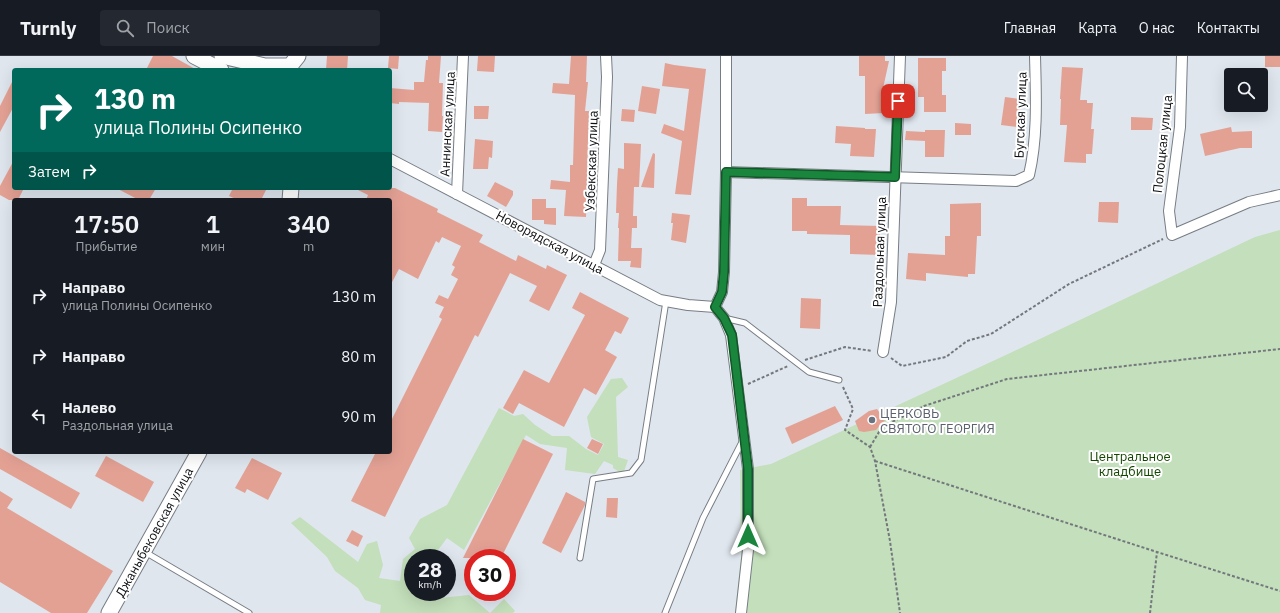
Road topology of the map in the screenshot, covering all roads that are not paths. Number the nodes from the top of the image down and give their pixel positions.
1 (194, 56) edge
2 (222, 56) edge
3 (298, 56) edge
4 (302, 56) edge
5 (463, 56) edge
6 (606, 56) edge
7 (726, 56) edge
8 (900, 56) edge
9 (1035, 56) edge
10 (1182, 56) edge
11 (217, 68) edge
12 (300, 68) edge
13 (392, 160) edge
14 (726, 172) junction
15 (895, 177) junction
16 (457, 194) junction
17 (1280, 195) edge
18 (594, 266) junction
19 (666, 301) junction
20 (715, 307) junction
21 (724, 318) junction
22 (883, 352) road end
23 (840, 380) road end
24 (744, 438) junction
25 (198, 454) edge
26 (143, 552) junction
27 (580, 558) dead end
28 (109, 613) edge
29 (249, 613) edge
30 (665, 613) edge
31 (742, 613) edge

1 - 11 main road
2 - 3 main road
4 - 12 main road
5 - 16 street, Аннинская улица
6 - 18 street, Узбекская улица
7 - 14 street
8 - 15 street, Раздольная улица
9 - 15 street, Бугская улица
10 - 17 street, Полоцкая улица
13 - 16 street, Новорядская улица
14 - 15 street
14 - 20 street
15 - 22 street, Раздольная улица
16 - 18 street, Новорядская улица
18 - 19 street, Новорядская улица
19 - 20 street, Новорядская улица
19 - 27 lane
20 - 21 street
21 - 23 lane
21 - 24 street
24 - 30 lane
24 - 31 street
25 - 26 main road, Джаныбековская улица
26 - 28 main road, Джаныбековская улица
26 - 29 lane

